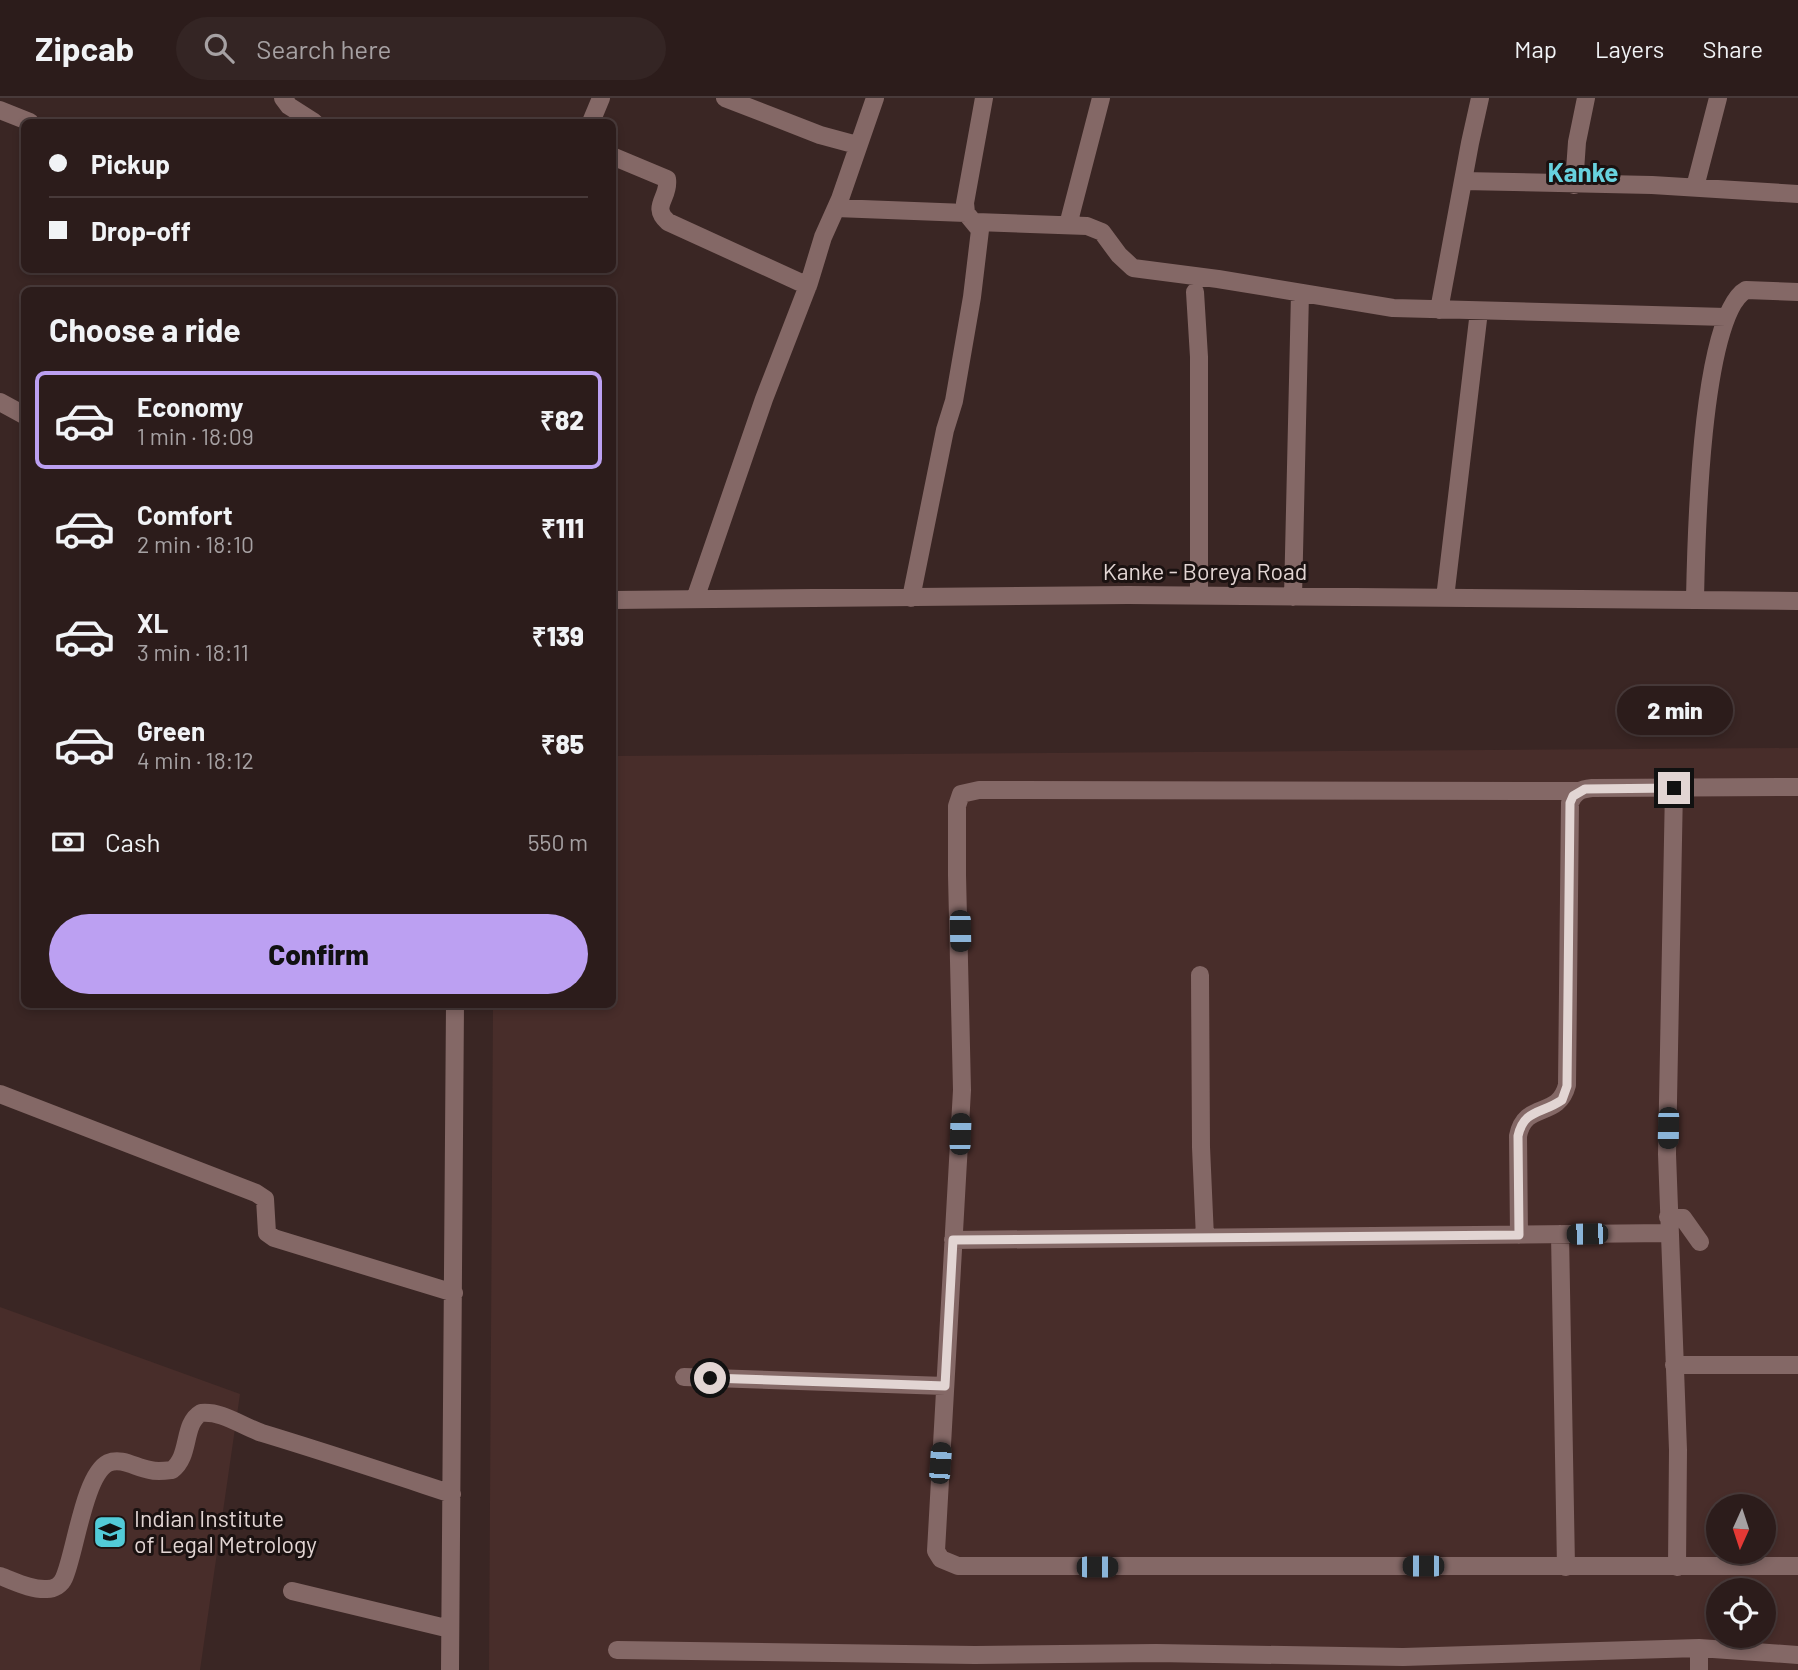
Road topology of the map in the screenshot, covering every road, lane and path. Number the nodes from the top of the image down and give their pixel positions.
1 (283, 98) edge
2 (601, 98) edge
3 (725, 98) edge
4 (875, 98) edge
5 (984, 98) edge
6 (1101, 98) edge
7 (1480, 98) edge
8 (1586, 98) edge
9 (1718, 98) edge
10 (0, 110) edge
11 (22, 119) edge
12 (309, 119) edge
13 (592, 119) edge
14 (857, 145) junction
15 (616, 158) edge
16 (1463, 181) junction
17 (1574, 184) junction
18 (1695, 187) junction
19 (1798, 194) edge
20 (836, 208) junction
21 (971, 218) junction
22 (1068, 225) junction
23 (808, 286) junction
24 (1195, 292) dead end
25 (1798, 292) edge
26 (1300, 293) junction
27 (1439, 310) junction
28 (1479, 312) junction
29 (1726, 317) junction
30 (0, 402) edge
31 (21, 413) edge
32 (1199, 596) junction
33 (1293, 597) junction
34 (911, 598) junction
35 (1445, 598) junction
36 (695, 599) junction
37 (616, 600) edge
38 (1695, 600) junction
39 (1798, 601) edge
40 (1798, 787) edge
41 (1674, 788) junction
42 (1578, 791) junction
43 (1200, 975) dead end
44 (455, 1008) edge
45 (0, 1094) edge
46 (1668, 1225) junction
47 (1560, 1234) junction
48 (1519, 1235) junction
49 (1205, 1238) junction
50 (953, 1240) junction
51 (1700, 1242) dead end
52 (454, 1293) junction
53 (1674, 1365) junction
54 (1798, 1365) edge
55 (684, 1377) dead end
56 (945, 1386) junction
57 (452, 1494) junction
58 (1798, 1566) edge
59 (1566, 1567) junction
60 (1677, 1567) junction
61 (0, 1576) edge
62 (292, 1591) dead end
63 (450, 1629) junction
64 (1699, 1648) junction
65 (617, 1650) dead end
66 (1798, 1654) edge
67 (974, 1662) edge
68 (1076, 1662) edge
69 (450, 1670) edge
70 (1699, 1670) edge

1 - 12 street
2 - 13 street
3 - 14 street
4 - 14 street
5 - 21 street
6 - 22 street
7 - 16 street
8 - 17 street
9 - 18 street
10 - 11 street
14 - 20 street
15 - 23 street
16 - 17 street
16 - 27 street
17 - 18 street
18 - 19 street
20 - 21 street
20 - 23 street
21 - 22 street
21 - 34 street
22 - 26 street
23 - 36 street
24 - 32 street
25 - 29 street
26 - 27 street
26 - 33 street
27 - 28 street
28 - 29 street
28 - 35 street
29 - 38 street
30 - 31 street
32 - 33 street, Kanke - Boreya Road
32 - 34 street, Kanke - Boreya Road
33 - 35 street, Kanke - Boreya Road
34 - 36 street, Kanke - Boreya Road
35 - 38 street, Kanke - Boreya Road
36 - 37 street, Kanke - Boreya Road
38 - 39 street, Kanke - Boreya Road
40 - 41 street
41 - 42 street
41 - 46 street
42 - 48 street
42 - 50 street
43 - 49 street
44 - 52 street
45 - 52 street
46 - 47 street
46 - 51 street
46 - 53 street
47 - 48 street
47 - 59 street
48 - 49 street
49 - 50 street
50 - 56 street
52 - 57 street
53 - 54 street
53 - 60 street
55 - 56 street
56 - 59 street
57 - 61 street
57 - 63 street
58 - 60 street
59 - 60 street
62 - 63 street
63 - 69 street
64 - 66 street
64 - 68 street
64 - 70 street
65 - 67 street
67 - 68 street

